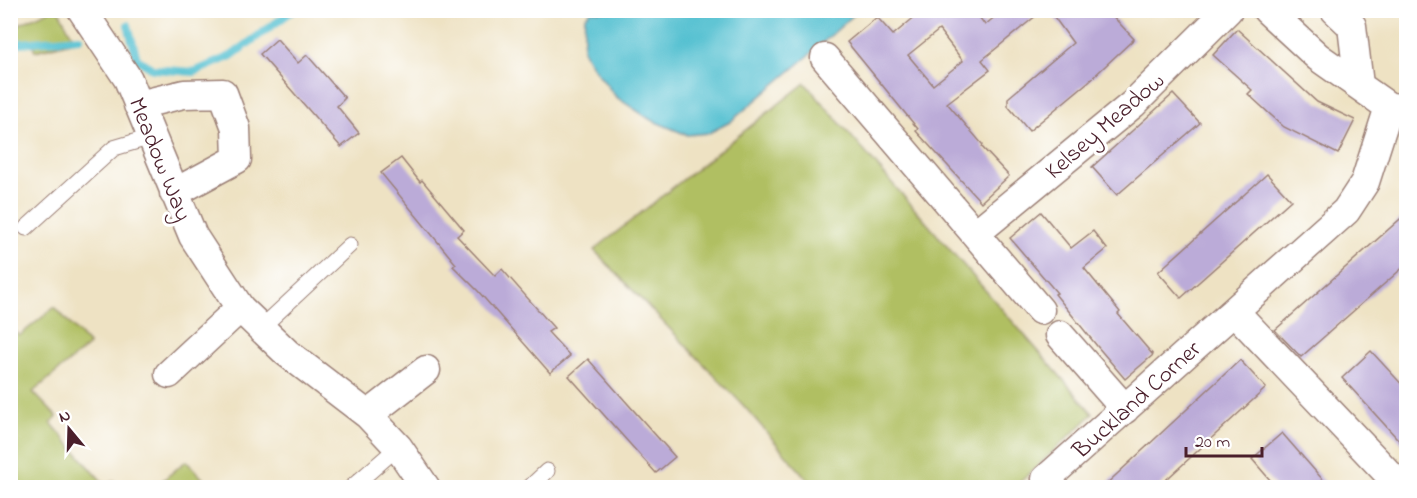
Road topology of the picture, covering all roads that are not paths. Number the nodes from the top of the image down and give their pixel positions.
1 (82, 10) edge
2 (1228, 10) edge
3 (1267, 10) edge
4 (1335, 10) edge
5 (825, 58) dead end
6 (1359, 85) junction
7 (138, 105) junction
8 (1398, 107) edge
9 (151, 137) junction
10 (174, 193) junction
11 (26, 228) dead end
12 (976, 233) junction
13 (350, 245) dead end
14 (240, 308) junction
15 (1040, 310) dead end
16 (1234, 311) junction
17 (261, 328) junction
18 (1060, 335) dead end
19 (426, 370) dead end
20 (169, 374) dead end
21 (1125, 409) junction
22 (368, 415) junction
23 (398, 447) junction
24 (547, 471) dead end
25 (351, 488) edge
26 (426, 488) edge
27 (529, 488) edge
28 (1054, 488) edge
29 (1402, 488) edge

1 - 7 street, Meadow Way
2 - 12 street, Kelsey Meadow
3 - 6 street
4 - 6 street
5 - 12 street
6 - 8 street
7 - 9 street, Meadow Way
7 - 10 street
8 - 16 street, Buckland Corner
9 - 10 street, Meadow Way
9 - 11 lane
10 - 14 street, Meadow Way
12 - 15 street
13 - 17 lane
14 - 17 street, Meadow Way
14 - 20 street
16 - 21 street, Buckland Corner
16 - 29 street
17 - 22 street, Meadow Way
18 - 21 street
19 - 22 street
21 - 28 street, Buckland Corner
22 - 23 street, Meadow Way
23 - 25 lane
23 - 26 street, Meadow Way
24 - 27 lane

